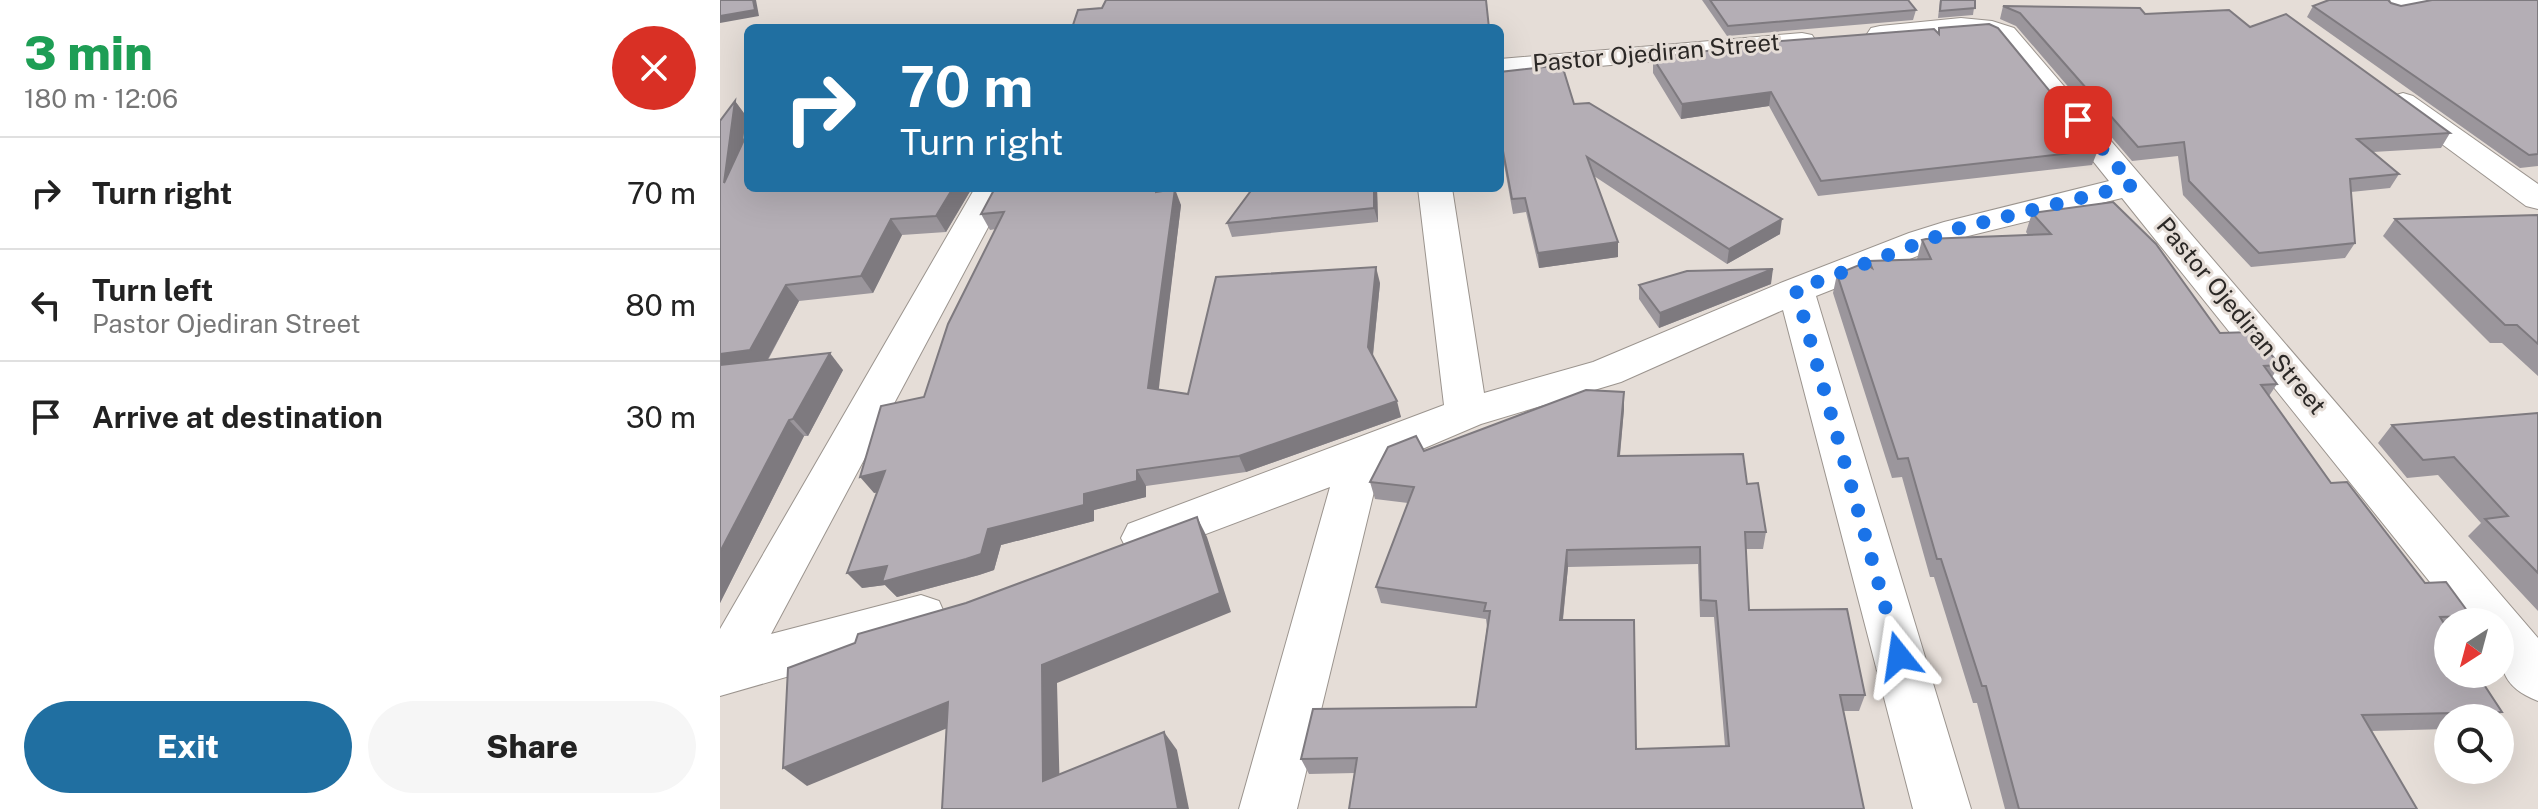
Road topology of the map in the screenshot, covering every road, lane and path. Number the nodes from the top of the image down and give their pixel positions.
1 (2433, 0) edge
2 (2394, 7) edge
3 (1504, 67) edge
4 (2384, 89) edge
5 (2133, 185) junction
6 (990, 192) edge
7 (1436, 192) edge
8 (2538, 199) edge
9 (1796, 290) junction
10 (1466, 413) junction
11 (1360, 457) junction
12 (1113, 550) edge
13 (952, 608) edge
14 (2481, 608) edge
15 (2514, 648) edge
16 (722, 672) edge
17 (2538, 677) edge
18 (1268, 809) edge
19 (1942, 809) edge

1 - 2 street
3 - 5 street, Pastor Ojediran Street
4 - 8 street
5 - 9 street
5 - 14 street, Pastor Ojediran Street
6 - 16 street
7 - 10 street
9 - 10 street
9 - 19 street
10 - 11 street
11 - 12 street
11 - 18 street
13 - 16 street
15 - 17 street

